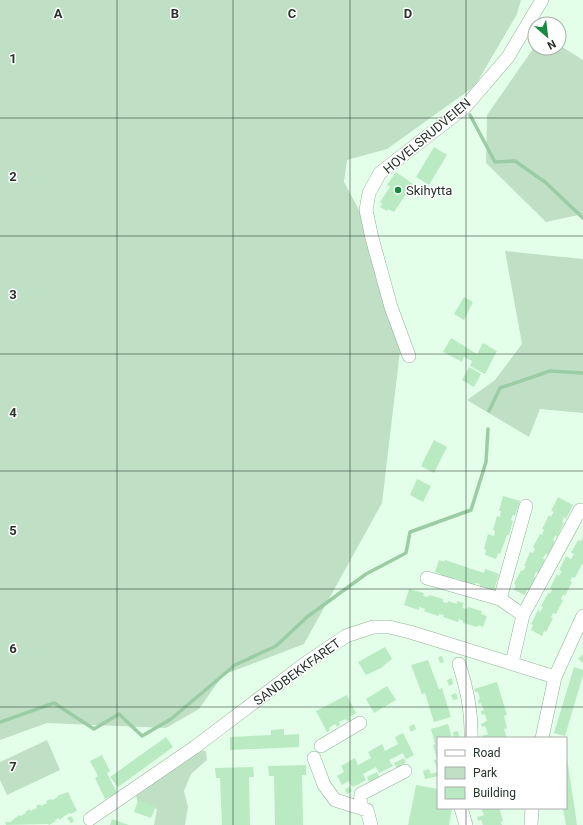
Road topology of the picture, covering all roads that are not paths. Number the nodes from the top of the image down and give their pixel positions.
1 (542, 0) edge
2 (409, 356) dead end
3 (526, 506) dead end
4 (580, 510) dead end
5 (427, 578) dead end
6 (500, 600) junction
7 (523, 614) junction
8 (583, 616) edge
9 (512, 663) junction
10 (459, 664) dead end
11 (555, 677) junction
12 (360, 723) dead end
13 (471, 737) edge
14 (542, 737) edge
15 (321, 746) dead end
16 (314, 758) dead end
17 (405, 771) dead end
18 (364, 808) junction
19 (461, 809) edge
20 (532, 809) edge
21 (90, 819) dead end
22 (371, 825) edge
23 (466, 825) edge
24 (531, 825) edge

1 - 2 street, HOVELSRUDVEIEN
3 - 6 street
4 - 7 street
5 - 6 street
6 - 7 street
7 - 9 street
8 - 11 street
9 - 11 street, SANDBEKKFARET
9 - 21 street, SANDBEKKFARET
10 - 13 street
11 - 14 street
12 - 15 street
16 - 18 street
17 - 18 street
18 - 22 street
19 - 23 street
20 - 24 street

